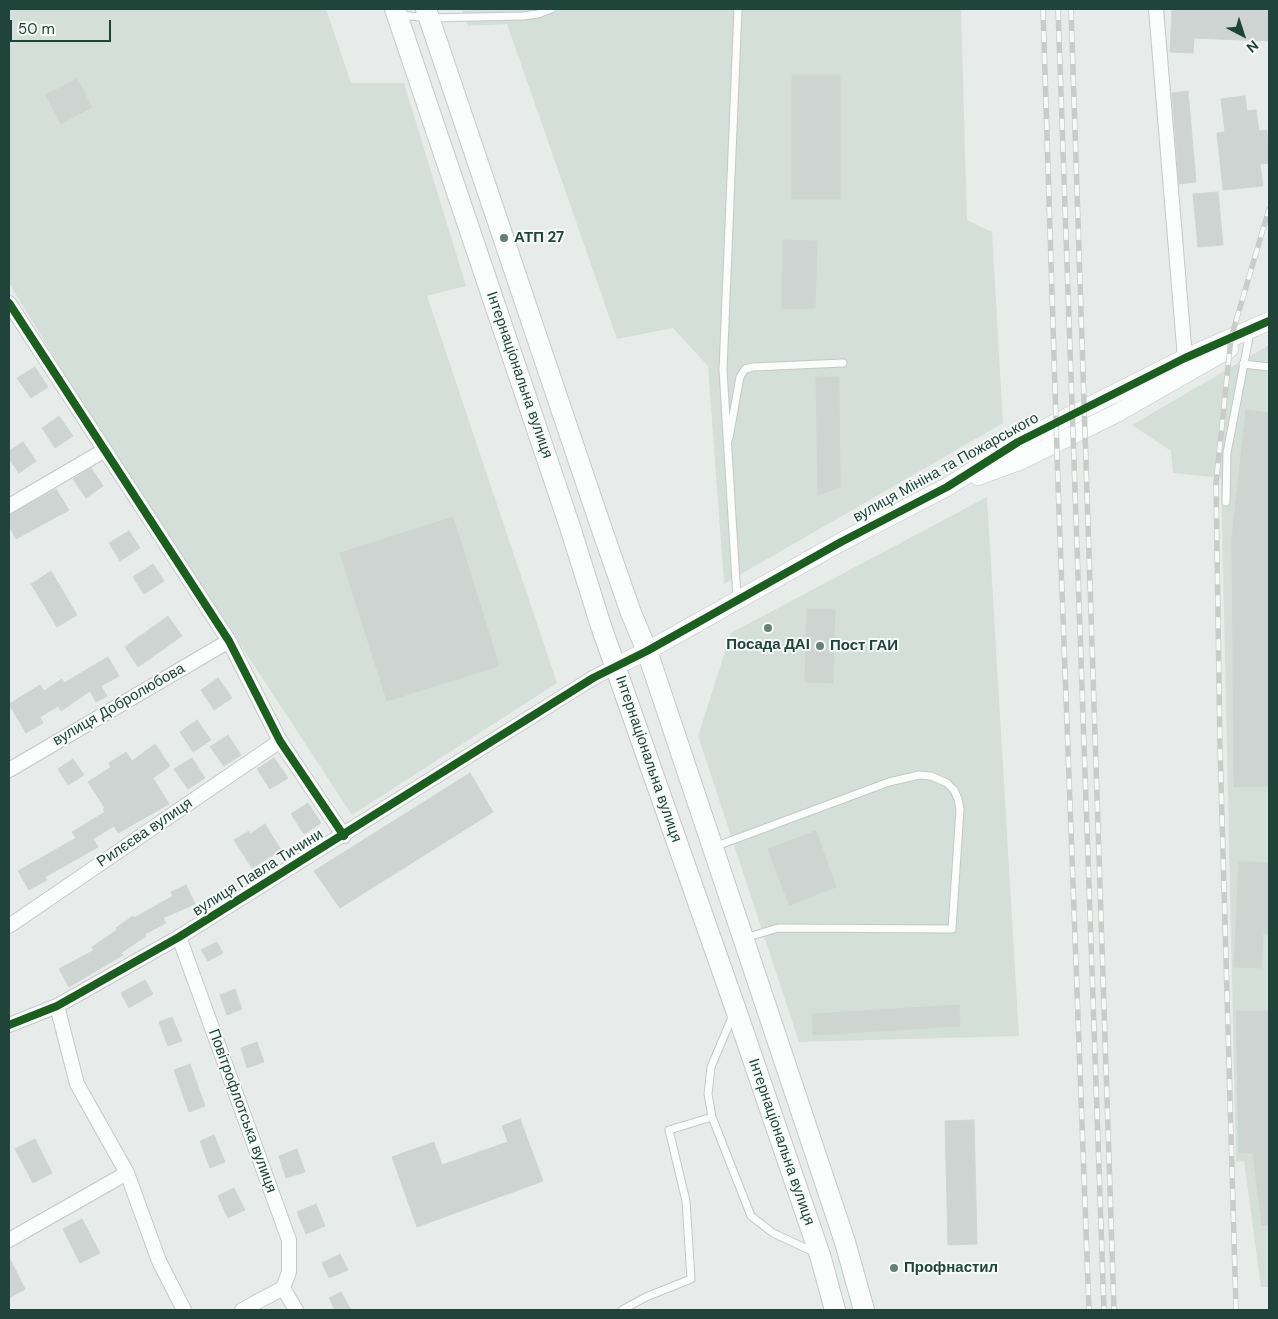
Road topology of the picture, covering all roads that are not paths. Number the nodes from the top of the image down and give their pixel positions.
1 (551, 9) edge
2 (738, 9) edge
3 (1156, 9) edge
4 (396, 12) edge
5 (429, 12) edge
6 (9, 303) edge
7 (1269, 321) edge
8 (1250, 331) junction
9 (1185, 358) junction
10 (843, 363) dead end
11 (1243, 364) junction
12 (1269, 367) edge
13 (1218, 448) dead end
14 (105, 450) junction
15 (727, 450) junction
16 (1227, 453) junction
17 (948, 487) junction
18 (1226, 502) dead end
19 (9, 506) edge
20 (738, 600) junction
21 (229, 641) junction
22 (647, 651) junction
23 (616, 666) junction
24 (280, 741) junction
25 (9, 770) edge
26 (344, 836) junction
27 (712, 848) junction
28 (9, 926) edge
29 (179, 937) junction
30 (743, 939) junction
31 (57, 1006) junction
32 (736, 1010) junction
33 (10, 1023) edge
34 (712, 1117) junction
35 (127, 1173) junction
36 (9, 1240) edge
37 (820, 1255) junction
38 (283, 1288) junction
39 (184, 1310) edge
40 (242, 1310) edge
41 (296, 1310) edge
42 (622, 1310) edge
43 (836, 1310) edge
44 (864, 1310) edge

1 - 5 lane
2 - 15 lane
3 - 9 street
4 - 5 lane
4 - 23 main road, Інтернаціональна вулиця
5 - 22 main road, Інтернаціональна вулиця
6 - 14 street
7 - 8 street, вулиця Мініна та Пожарського
8 - 9 street, вулиця Мініна та Пожарського
8 - 11 lane
8 - 17 street, вулиця Мініна та Пожарського
9 - 17 street, вулиця Мініна та Пожарського
10 - 15 lane
11 - 12 lane
11 - 16 lane
13 - 16 lane
14 - 19 street
14 - 21 street
15 - 20 lane
16 - 18 lane
17 - 20 street, вулиця Мініна та Пожарського
20 - 22 street, вулиця Мініна та Пожарського
21 - 24 street
21 - 25 street, вулиця Добролюбова
22 - 23 street, вулиця Мініна та Пожарського
22 - 27 main road, Інтернаціональна вулиця
23 - 26 street, вулиця Павла Тичини
23 - 32 main road, Інтернаціональна вулиця
24 - 26 street
24 - 28 street, Рилєєва вулиця
26 - 29 street, вулиця Павла Тичини
27 - 30 main road, Інтернаціональна вулиця
27 - 30 lane
29 - 31 street, вулиця Павла Тичини
29 - 38 street, Повітрофлотська вулиця
30 - 44 main road, Інтернаціональна вулиця
31 - 33 street, вулиця Павла Тичини
31 - 35 street
32 - 34 lane
32 - 37 main road, Інтернаціональна вулиця
34 - 37 lane
34 - 42 lane
35 - 36 street
35 - 39 street
37 - 43 main road, Інтернаціональна вулиця
38 - 40 street
38 - 41 street

